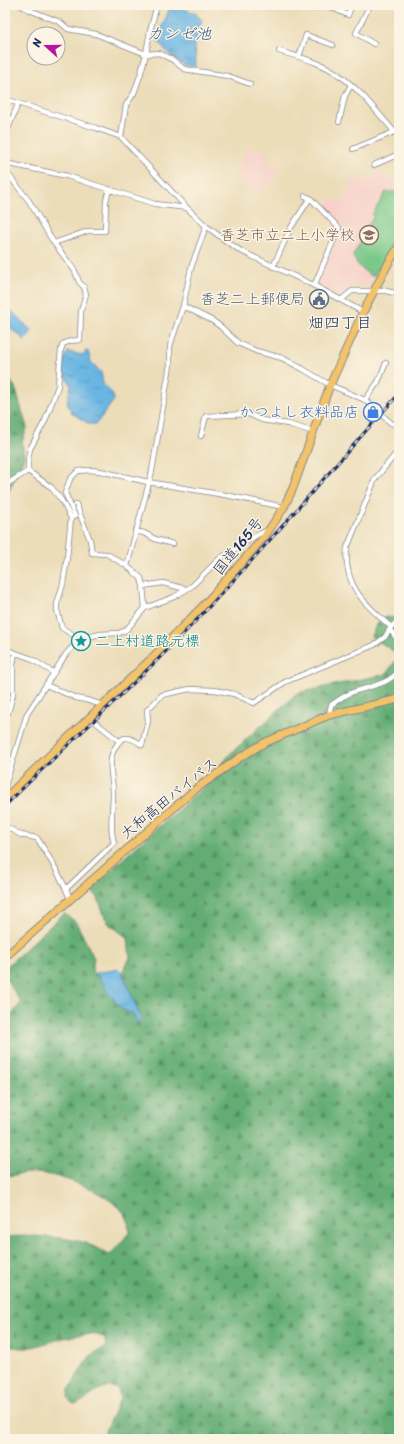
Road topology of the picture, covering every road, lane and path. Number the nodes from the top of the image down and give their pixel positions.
1 (20, 5) edge
2 (157, 5) edge
3 (308, 5) edge
4 (324, 5) edge
5 (352, 5) edge
6 (370, 5) edge
7 (374, 44) dead end
8 (333, 45) dead end
9 (279, 51) dead end
10 (146, 54) junction
11 (299, 57) junction
12 (250, 84) dead end
13 (351, 85) junction
14 (5, 99) edge
15 (18, 104) junction
16 (339, 122) dead end
17 (5, 131) edge
18 (394, 132) junction
19 (120, 137) junction
20 (399, 137) edge
21 (353, 149) dead end
22 (399, 154) edge
23 (5, 164) edge
24 (374, 166) dead end
25 (109, 189) junction
26 (187, 208) junction
27 (206, 226) junction
28 (54, 243) junction
29 (399, 246) edge
30 (274, 267) junction
31 (314, 286) junction
32 (373, 291) junction
33 (399, 294) edge
34 (341, 300) junction
35 (183, 306) junction
36 (363, 312) junction
37 (386, 363) dead end
38 (330, 385) junction
39 (365, 400) junction
40 (399, 426) edge
41 (314, 432) junction
42 (201, 436) dead end
43 (399, 450) edge
44 (28, 471) junction
45 (148, 482) junction
46 (5, 487) edge
47 (76, 504) dead end
48 (284, 507) junction
49 (71, 518) junction
50 (269, 530) junction
51 (135, 531) junction
52 (173, 544) dead end
53 (127, 566) junction
54 (143, 586) junction
55 (186, 590) junction
56 (145, 608) junction
57 (399, 620) edge
58 (390, 629) junction
59 (80, 639) junction
60 (399, 641) edge
61 (5, 648) edge
62 (15, 653) junction
63 (399, 671) edge
64 (54, 673) junction
65 (46, 685) junction
66 (399, 699) edge
67 (103, 705) junction
68 (8, 713) dead end
69 (329, 715) junction
70 (90, 717) junction
71 (119, 741) junction
72 (8, 766) edge
73 (5, 786) edge
74 (5, 798) edge
75 (5, 826) edge
76 (66, 889) junction
77 (70, 899) junction
78 (5, 957) edge

1 - 10 street
2 - 10 street
3 - 4 street
4 - 5 street
6 - 7 street
8 - 11 street
9 - 11 street
10 - 12 street
10 - 19 street
11 - 13 street
13 - 16 street
13 - 18 street
14 - 15 street
15 - 17 street
15 - 19 street
18 - 20 street
18 - 21 street
19 - 26 street
22 - 24 street
23 - 25 street
23 - 28 street
25 - 26 street
25 - 28 street
26 - 27 street
27 - 30 street
27 - 35 street
28 - 44 street
29 - 32 highway, 国道165号
30 - 31 street
30 - 31 street
31 - 34 street
32 - 33 street
32 - 34 street
32 - 36 highway, 国道165号
34 - 36 street
35 - 38 street
35 - 45 street
36 - 38 highway, 国道165号
37 - 39 street
38 - 39 street
38 - 41 highway, 国道165号
39 - 40 street
41 - 42 street
41 - 48 highway, 国道165号
43 - 58 street
44 - 46 street
44 - 49 street
45 - 48 street
45 - 49 street
45 - 51 street
47 - 53 street
48 - 50 highway, 国道165号
49 - 59 street
50 - 55 street
50 - 67 highway, 国道165号
51 - 52 street
51 - 53 street
53 - 54 street
54 - 55 street
54 - 56 street
55 - 56 street
56 - 59 street
57 - 58 street
58 - 60 street
58 - 71 street
59 - 64 street
61 - 62 street
62 - 64 street
62 - 68 street
63 - 69 street
64 - 65 street
65 - 67 street
65 - 72 street
66 - 69 highway, 大和高田バイパス
67 - 70 highway, 国道165号
69 - 77 highway, 大和高田バイパス
70 - 71 street
70 - 74 highway, 国道165号
71 - 76 street
72 - 73 street
75 - 76 street
76 - 77 street
77 - 78 highway, 大和高田バイパス

